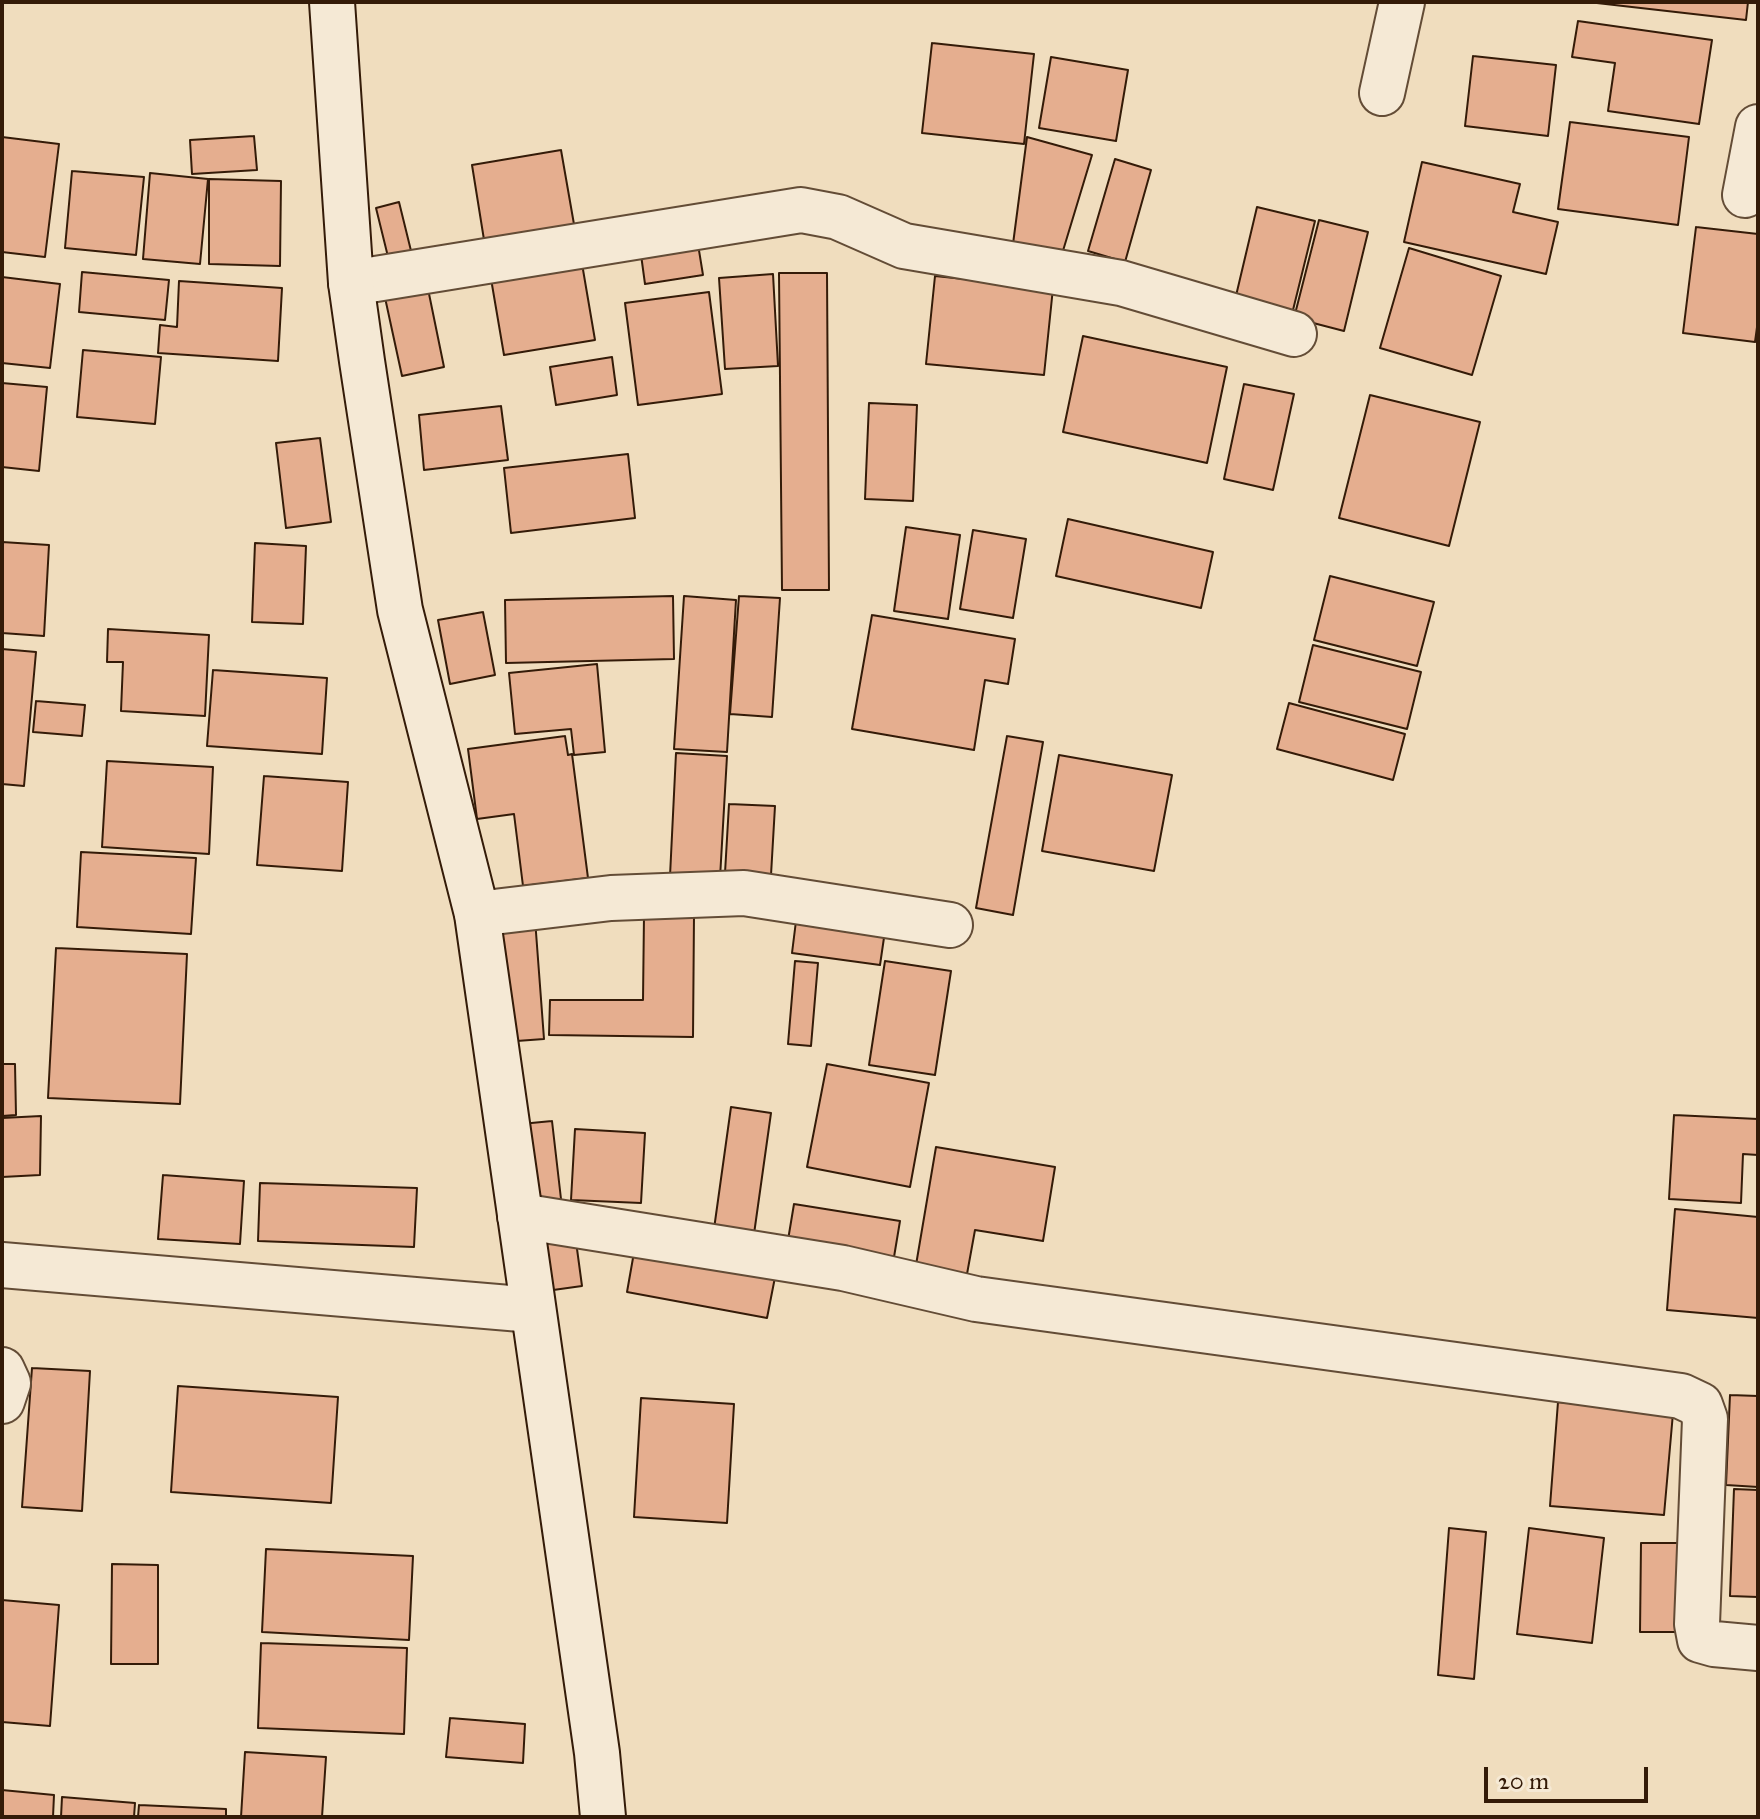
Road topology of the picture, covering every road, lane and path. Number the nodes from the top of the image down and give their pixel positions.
1 (332, 2) edge
2 (1402, 2) edge
3 (1382, 93) dead end
4 (1758, 127) edge
5 (1745, 195) dead end
6 (351, 283) junction
7 (1294, 334) dead end
8 (477, 914) junction
9 (950, 925) dead end
10 (520, 1216) junction
11 (2, 1265) edge
12 (533, 1310) junction
13 (2, 1370) edge
14 (2, 1401) edge
15 (1758, 1648) edge
16 (603, 1817) edge

1 - 6 street
2 - 3 street
4 - 5 street
6 - 7 street
6 - 8 street
8 - 9 street
8 - 10 street
10 - 12 street
10 - 15 street
11 - 12 street
12 - 16 street
13 - 14 street

